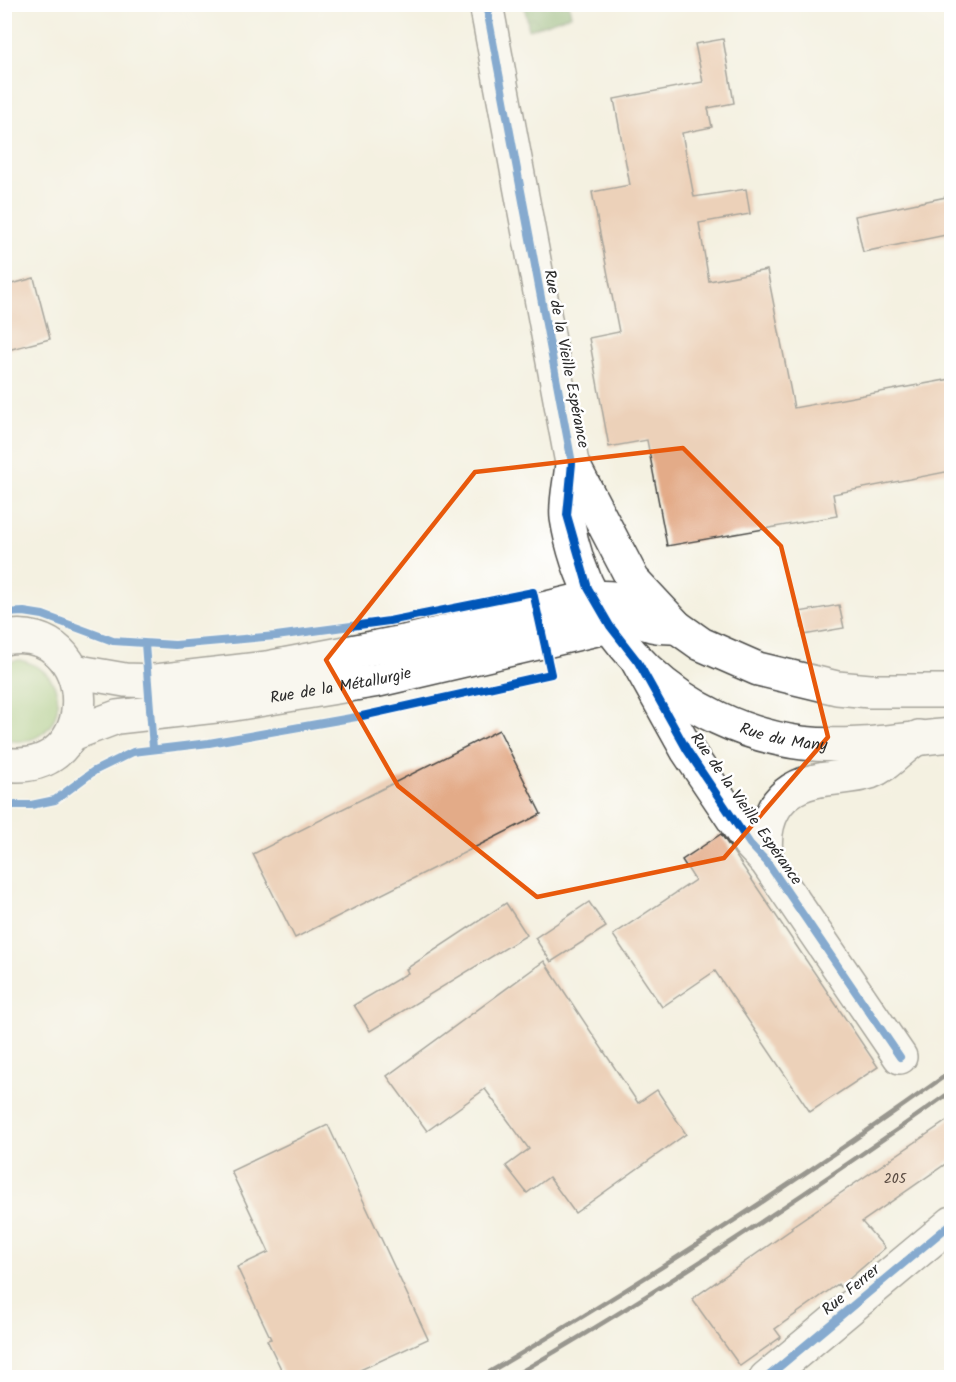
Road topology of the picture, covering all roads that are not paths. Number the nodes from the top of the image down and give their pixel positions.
1 (486, 4) edge
2 (572, 463) junction
3 (593, 597) junction
4 (610, 626) junction
5 (677, 627) junction
6 (4, 638) edge
7 (638, 662) junction
8 (73, 671) junction
9 (951, 692) edge
10 (72, 734) junction
11 (951, 735) edge
12 (919, 737) junction
13 (4, 764) edge
14 (767, 862) junction
15 (900, 1057) dead end
16 (951, 1223) edge
17 (766, 1377) edge

1 - 2 street, Rue de la Vieille Espérance
2 - 3 street, Rue de la Vieille Espérance
2 - 5 street, Rue de la Vieille Espérance
3 - 4 street, Rue de la Vieille Espérance
3 - 5 street
3 - 8 street, Rue de la Métallurgie
4 - 7 street, Rue de la Vieille Espérance
4 - 10 street, Rue de la Métallurgie
5 - 9 street
6 - 8 street, Rue de la Métallurgie
7 - 12 street, Rue du Many
7 - 14 street, Rue de la Vieille Espérance
8 - 10 street, Rue de la Métallurgie
10 - 13 street, Rue de la Métallurgie
11 - 12 street, Rue du Many
12 - 14 street, Rue de la Vieille Espérance
14 - 15 street, Rue de la Vieille Espérance
16 - 17 street, Rue Ferrer

